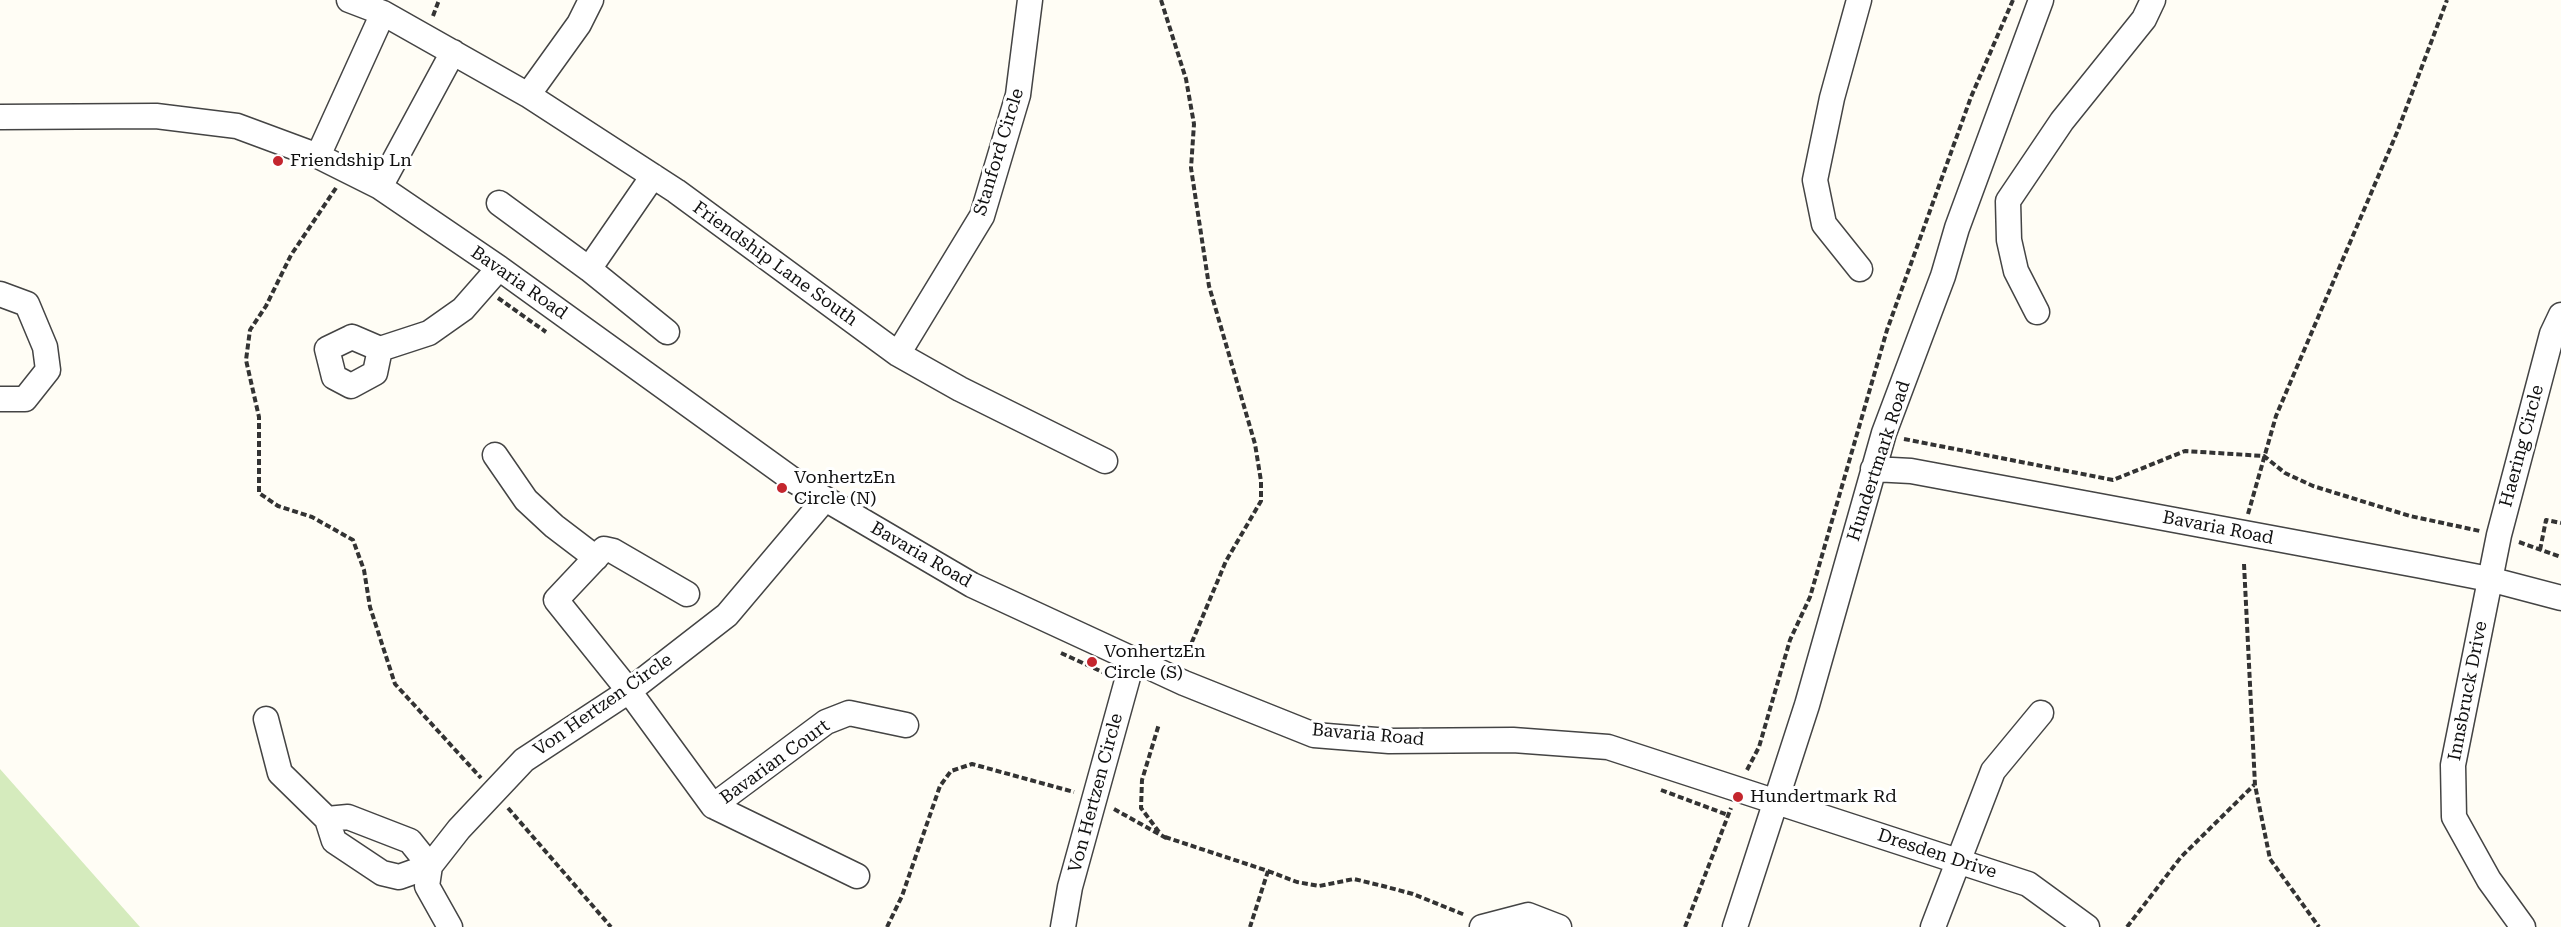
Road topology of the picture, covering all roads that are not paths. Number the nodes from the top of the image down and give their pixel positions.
1 (349, 0) edge
2 (591, 0) edge
3 (1030, 0) edge
4 (1859, 0) edge
5 (2041, 0) edge
6 (2153, 0) edge
7 (383, 13) junction
8 (453, 52) junction
9 (528, 95) junction
10 (0, 117) edge
11 (318, 156) junction
12 (653, 176) junction
13 (380, 187) junction
14 (499, 203) dead end
15 (499, 268) junction
16 (589, 269) junction
17 (1860, 269) dead end
18 (0, 294) edge
19 (2037, 312) dead end
20 (2561, 315) edge
21 (668, 332) dead end
22 (380, 349) dead end
23 (898, 354) junction
24 (0, 399) edge
25 (495, 455) dead end
26 (1105, 461) dead end
27 (1874, 469) junction
28 (825, 498) junction
29 (596, 558) junction
30 (2489, 579) junction
31 (687, 594) dead end
32 (2561, 598) edge
33 (1133, 659) junction
34 (629, 691) junction
35 (2041, 713) dead end
36 (266, 719) dead end
37 (906, 725) dead end
38 (1776, 802) junction
39 (713, 806) junction
40 (327, 819) junction
41 (1958, 861) junction
42 (430, 866) junction
43 (857, 876) dead end
44 (1483, 926) edge
45 (450, 927) edge
46 (1063, 927) edge
47 (1558, 927) edge
48 (1735, 927) edge
49 (1933, 927) edge
50 (2087, 927) edge
51 (2523, 927) edge

1 - 7 street, Friendship Lane South
2 - 9 street
3 - 23 street, Stanford Circle
4 - 17 street
5 - 27 street, Hundertmark Road
6 - 19 street
7 - 8 street, Friendship Lane South
7 - 11 street
8 - 9 street, Friendship Lane South
8 - 13 street
9 - 12 street, Friendship Lane South
10 - 11 street, Bavaria Road
11 - 13 street, Bavaria Road
12 - 16 street
12 - 23 street, Friendship Lane South
13 - 15 street, Bavaria Road
14 - 16 street
15 - 22 street
15 - 28 street, Bavaria Road
16 - 21 street
18 - 24 street
20 - 30 street, Haering Circle
23 - 26 street, Friendship Lane South
25 - 29 street
27 - 30 street, Bavaria Road
27 - 38 street, Hundertmark Road
28 - 33 street, Bavaria Road
28 - 34 street, Von Hertzen Circle
29 - 31 street
29 - 34 street, Bavarian Court
30 - 32 street, Bavaria Road
30 - 51 street, Innsbruck Drive
33 - 38 street, Bavaria Road
33 - 46 street, Von Hertzen Circle
34 - 39 street, Bavarian Court
34 - 42 street, Von Hertzen Circle
35 - 41 street
36 - 40 street
37 - 39 street, Bavarian Court
38 - 41 street, Dresden Drive
38 - 48 street, Hundertmark Road
39 - 43 street, Bavarian Court
40 - 42 street
40 - 42 street
41 - 49 street
41 - 50 street, Dresden Drive
42 - 45 street
44 - 47 street

